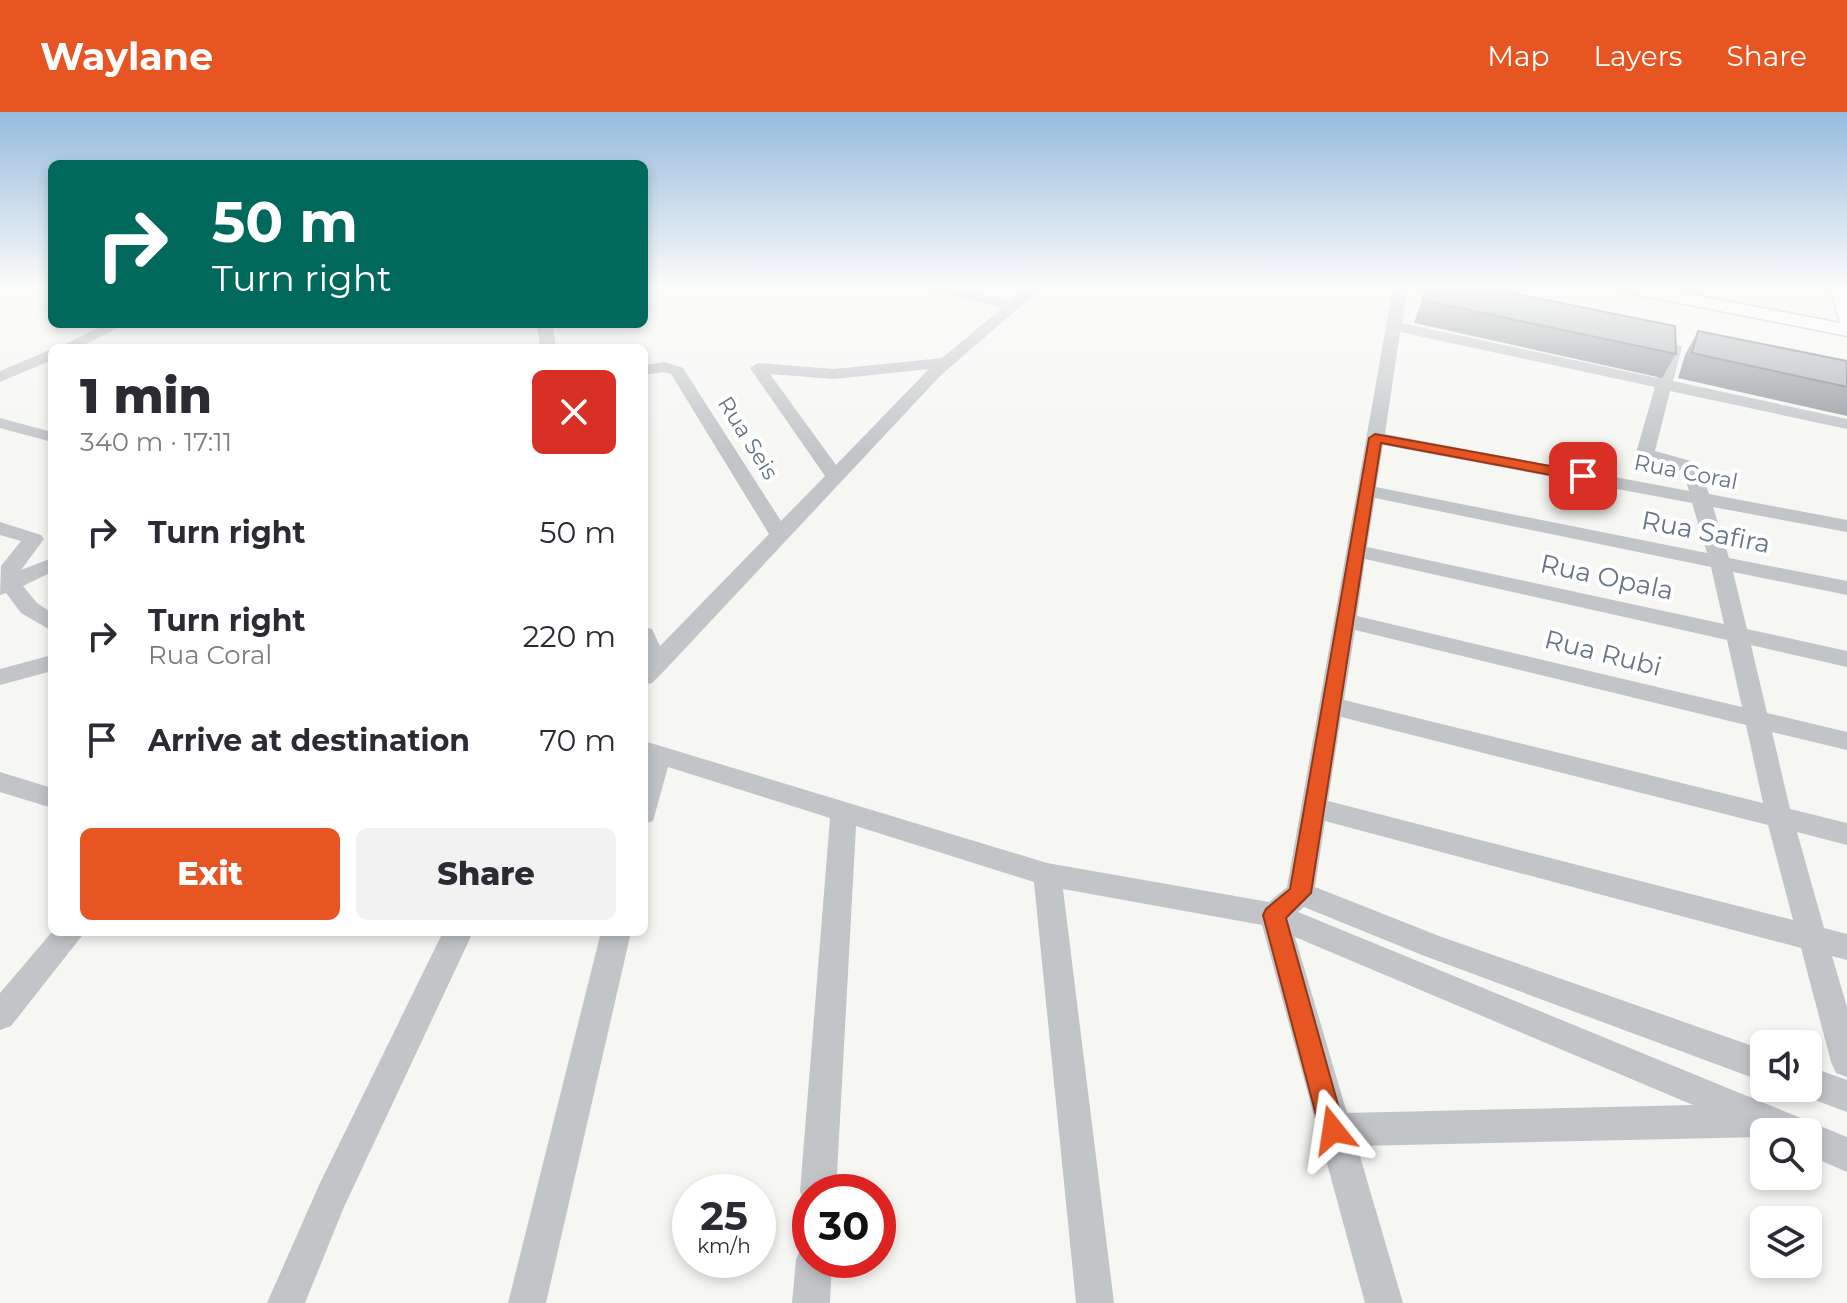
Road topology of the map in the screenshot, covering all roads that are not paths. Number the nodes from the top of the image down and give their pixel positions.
1 (970, 343) edge
2 (1390, 343) edge
3 (1471, 343) edge
4 (1674, 347) edge
5 (48, 356) edge
6 (947, 362) junction
7 (648, 370) edge
8 (0, 377) edge
9 (1667, 384) junction
10 (0, 423) edge
11 (1847, 424) edge
12 (48, 436) edge
13 (1375, 438) junction
14 (834, 476) junction
15 (1366, 491) junction
16 (1701, 499) junction
17 (1847, 526) edge
18 (0, 528) edge
19 (780, 535) junction
20 (1356, 551) junction
21 (1720, 561) junction
22 (48, 566) edge
23 (5, 585) edge
24 (1847, 588) edge
25 (1345, 620) junction
26 (48, 621) edge
27 (1738, 634) junction
28 (1847, 659) edge
29 (48, 664) edge
30 (650, 671) edge
31 (0, 677) edge
32 (1332, 706) junction
33 (1757, 719) junction
34 (1847, 741) edge
35 (651, 753) edge
36 (648, 779) edge
37 (3, 787) edge
38 (48, 797) edge
39 (1313, 807) junction
40 (844, 814) junction
41 (1779, 817) junction
42 (1847, 834) edge
43 (1047, 875) junction
44 (1300, 893) junction
45 (1274, 915) junction
46 (67, 936) edge
47 (456, 936) edge
48 (615, 936) edge
49 (1813, 938) junction
50 (1847, 947) edge
51 (0, 1016) edge
52 (1750, 1061) edge
53 (1847, 1062) edge
54 (1822, 1087) edge
55 (1847, 1096) edge
56 (1765, 1118) edge
57 (1750, 1126) edge
58 (1333, 1130) junction
59 (1822, 1143) edge
60 (1847, 1155) edge
61 (819, 1174) edge
62 (813, 1278) edge
63 (286, 1303) edge
64 (527, 1303) edge
65 (811, 1303) edge
66 (1095, 1303) edge
67 (1384, 1303) edge

1 - 6 street
2 - 13 street
3 - 9 street
4 - 9 street
5 - 8 street
6 - 14 street
6 - 14 street
7 - 19 street, Rua Seis
9 - 11 street
9 - 16 street
10 - 12 street
13 - 15 street
13 - 16 street, Rua Coral
14 - 19 street
15 - 20 street
15 - 21 street, Rua Safira
16 - 17 street, Rua Coral
16 - 21 street
18 - 23 street
19 - 30 street
20 - 25 street
20 - 27 street, Rua Opala
21 - 24 street, Rua Safira
21 - 27 street
22 - 23 street
23 - 26 street
25 - 32 street
25 - 33 street, Rua Rubi
27 - 28 street, Rua Opala
27 - 33 street
29 - 31 street
32 - 39 street
32 - 41 street
33 - 34 street, Rua Rubi
33 - 41 street
35 - 36 street
35 - 40 street
37 - 38 street
39 - 44 street
39 - 49 street
40 - 43 street
40 - 61 street
41 - 42 street
41 - 49 street
43 - 45 street
43 - 66 street
44 - 45 street
44 - 52 street
45 - 56 street
45 - 58 street
46 - 51 street
47 - 63 street
48 - 64 street
49 - 50 street
49 - 53 street
54 - 55 street
57 - 58 street
58 - 67 street
59 - 60 street
62 - 65 street

